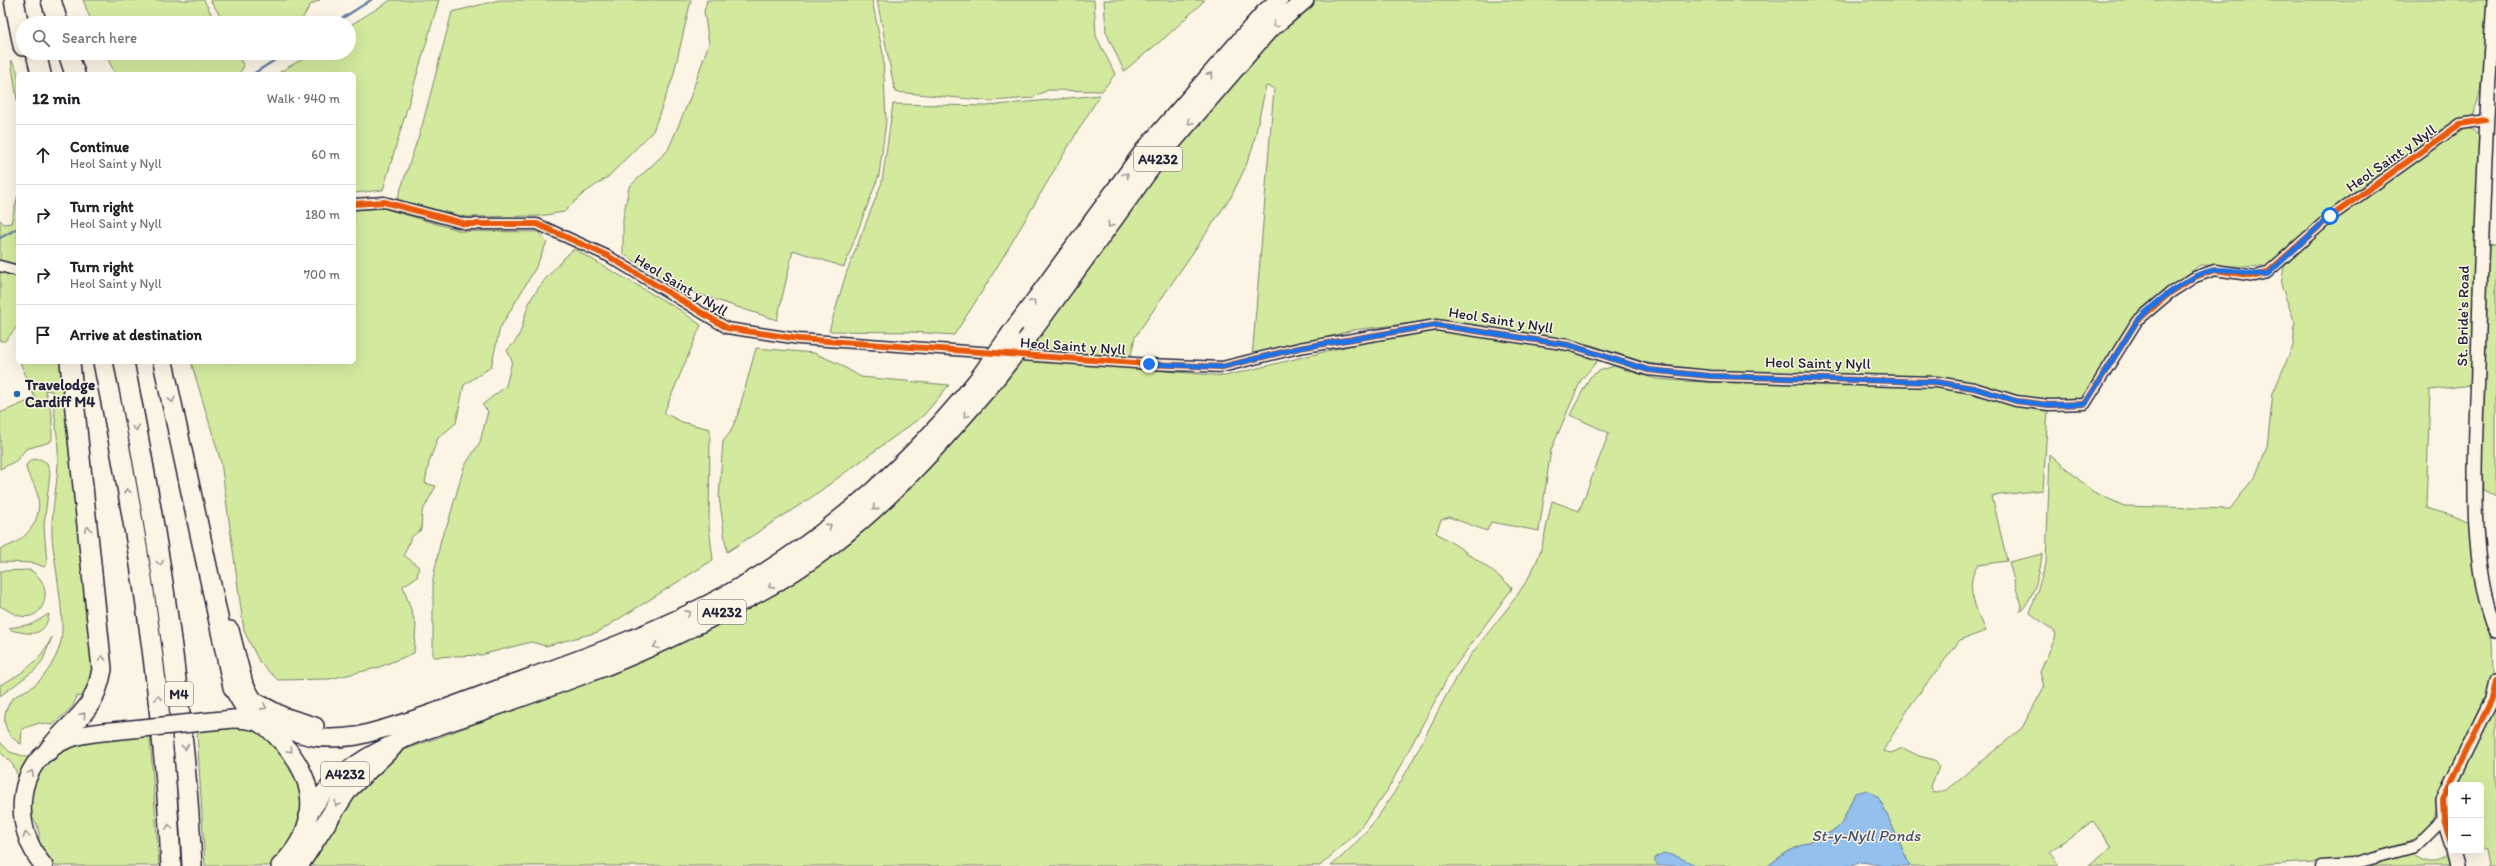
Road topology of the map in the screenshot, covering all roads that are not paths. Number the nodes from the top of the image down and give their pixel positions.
1 (14, 0) edge
2 (24, 0) edge
3 (44, 0) edge
4 (51, 0) edge
5 (1279, 0) edge
6 (1305, 0) edge
7 (2494, 0) edge
8 (17, 16) edge
9 (27, 16) edge
10 (48, 16) edge
11 (56, 16) edge
12 (26, 60) edge
13 (38, 60) edge
14 (59, 60) edge
15 (70, 60) edge
16 (29, 72) edge
17 (41, 72) edge
18 (62, 72) edge
19 (74, 72) edge
20 (2485, 120) junction
21 (356, 204) edge
22 (0, 266) edge
23 (16, 270) edge
24 (70, 364) edge
25 (103, 364) edge
26 (124, 364) edge
27 (163, 364) edge
28 (984, 382) junction
29 (185, 460) junction
30 (2496, 631) edge
31 (588, 656) junction
32 (2496, 682) edge
33 (262, 724) junction
34 (393, 746) junction
35 (48, 751) junction
36 (308, 816) junction
37 (2444, 818) junction
38 (2448, 833) edge
39 (299, 843) junction
40 (2454, 854) edge
41 (44, 866) edge
42 (171, 866) edge
43 (192, 866) edge
44 (280, 866) edge
45 (289, 866) edge
46 (298, 866) edge
47 (2321, 866) edge
48 (2457, 866) edge

1 - 8 highway
2 - 9 highway
3 - 10 highway
4 - 11 highway
28 -> 5 highway, A4232, bridge
6 -> 28 highway, A4232, bridge
7 - 20 street, St. Bride's Road
12 - 16 highway
13 - 17 highway
14 - 18 highway
15 - 19 highway
20 - 21 street, Heol Saint y Nyll
20 - 30 street, St. Bride's Road
22 - 23 street
35 -> 24 highway
42 -> 25 highway, M4
26 -> 43 highway, M4
27 -> 29 highway
31 -> 28 highway, A4232
28 -> 34 highway, A4232
29 -> 31 highway
29 - 33 highway
31 - 33 highway, A4232
32 - 37 street
33 - 35 highway, bridge
33 -> 36 highway
34 - 36 highway, A4232
34 -> 46 highway
41 -> 35 highway
36 - 39 highway
37 - 38 street
37 - 47 street
39 - 44 highway
39 - 45 highway
40 - 48 street

